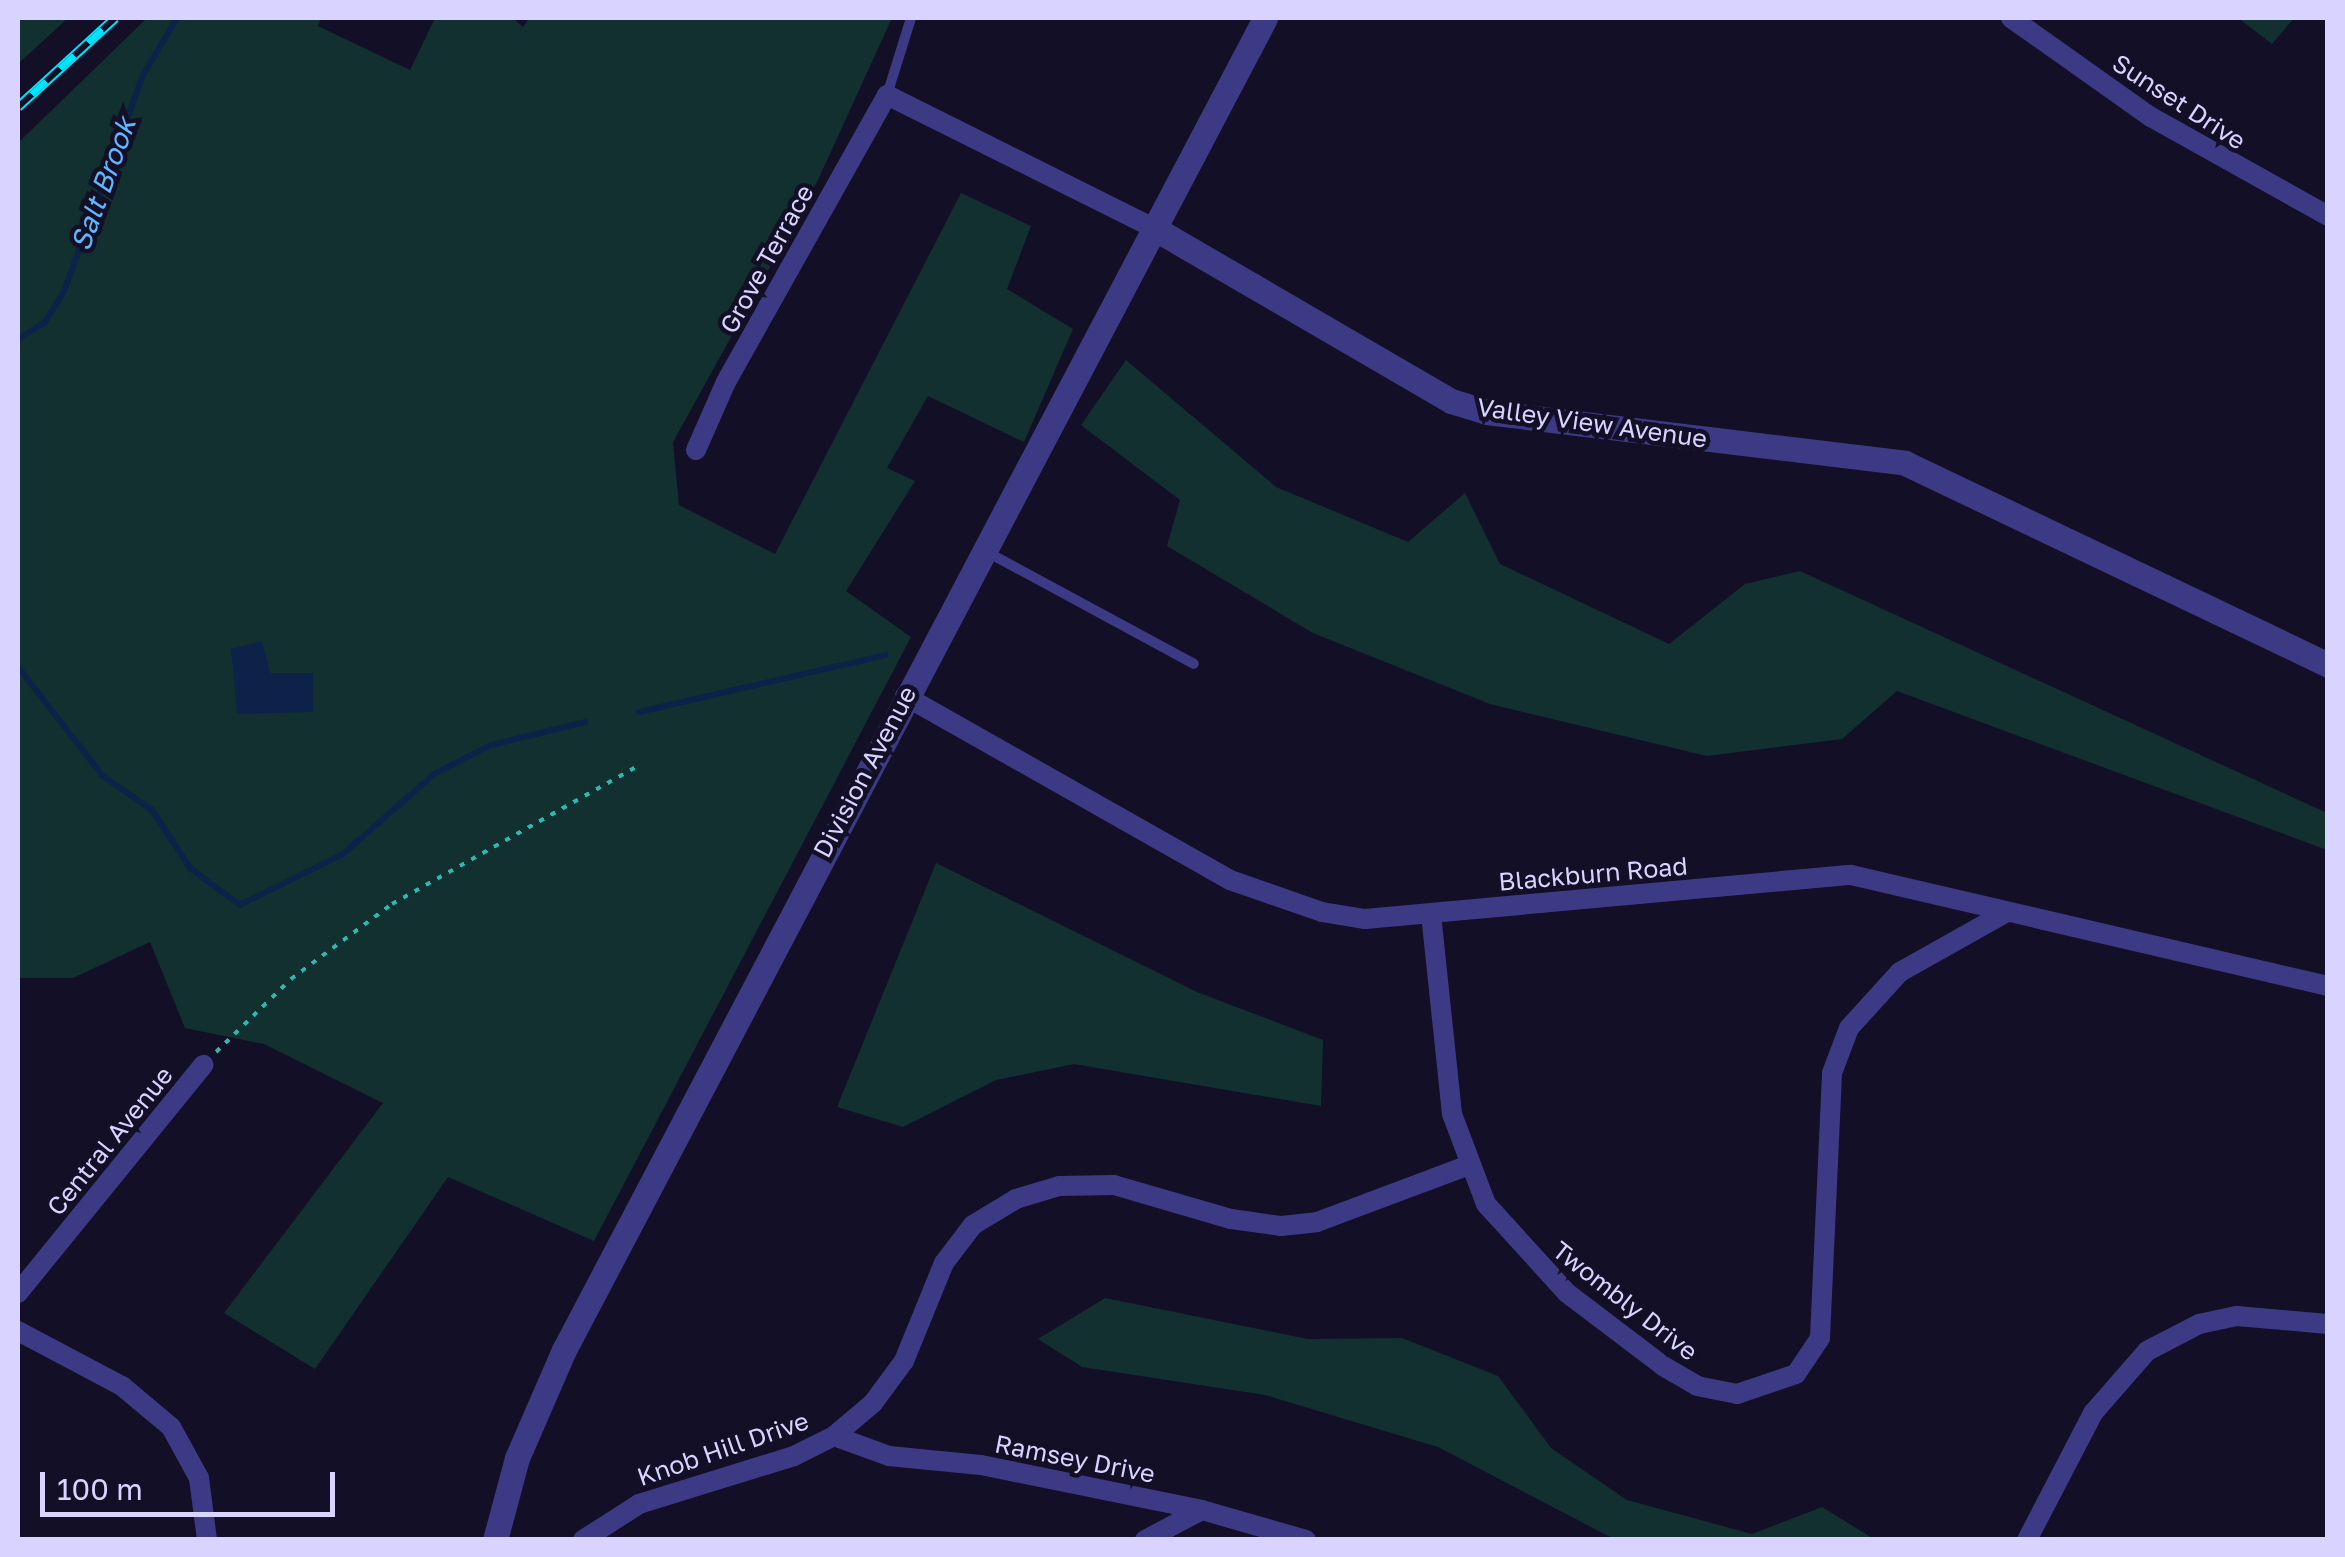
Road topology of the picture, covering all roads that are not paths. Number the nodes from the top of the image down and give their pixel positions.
1 (911, 18) edge
2 (1265, 18) edge
3 (2011, 18) edge
4 (887, 95) junction
5 (2328, 216) edge
6 (1152, 227) junction
7 (696, 450) dead end
8 (981, 550) junction
9 (1194, 664) dead end
10 (2328, 665) edge
11 (904, 696) junction
12 (2006, 912) junction
13 (1431, 914) junction
14 (2328, 986) edge
15 (203, 1065) road end
16 (1467, 1166) junction
17 (18, 1293) edge
18 (2328, 1324) edge
19 (18, 1330) edge
20 (834, 1436) junction
21 (1202, 1510) junction
22 (206, 1540) edge
23 (495, 1540) edge
24 (583, 1540) edge
25 (1144, 1540) edge
26 (1306, 1540) edge
27 (2028, 1540) edge

1 - 4 lane
2 - 6 street, Division Avenue
3 - 5 street, Sunset Drive
4 - 6 street, Valley View Avenue
4 - 7 street, Grove Terrace
6 - 8 street, Division Avenue
6 - 10 street, Valley View Avenue
8 - 9 lane
8 - 11 street, Division Avenue
11 - 13 street, Blackburn Road
11 - 23 street, Division Avenue
12 - 13 street, Blackburn Road
12 - 14 street, Blackburn Road
12 - 16 street, Twombly Drive
13 - 16 street, Twombly Drive
15 - 17 street, Central Avenue
16 - 20 street, Knob Hill Drive
18 - 27 street
19 - 22 street
20 - 21 street, Ramsey Drive
20 - 24 street, Knob Hill Drive
21 - 25 street
21 - 26 street, Ramsey Drive

